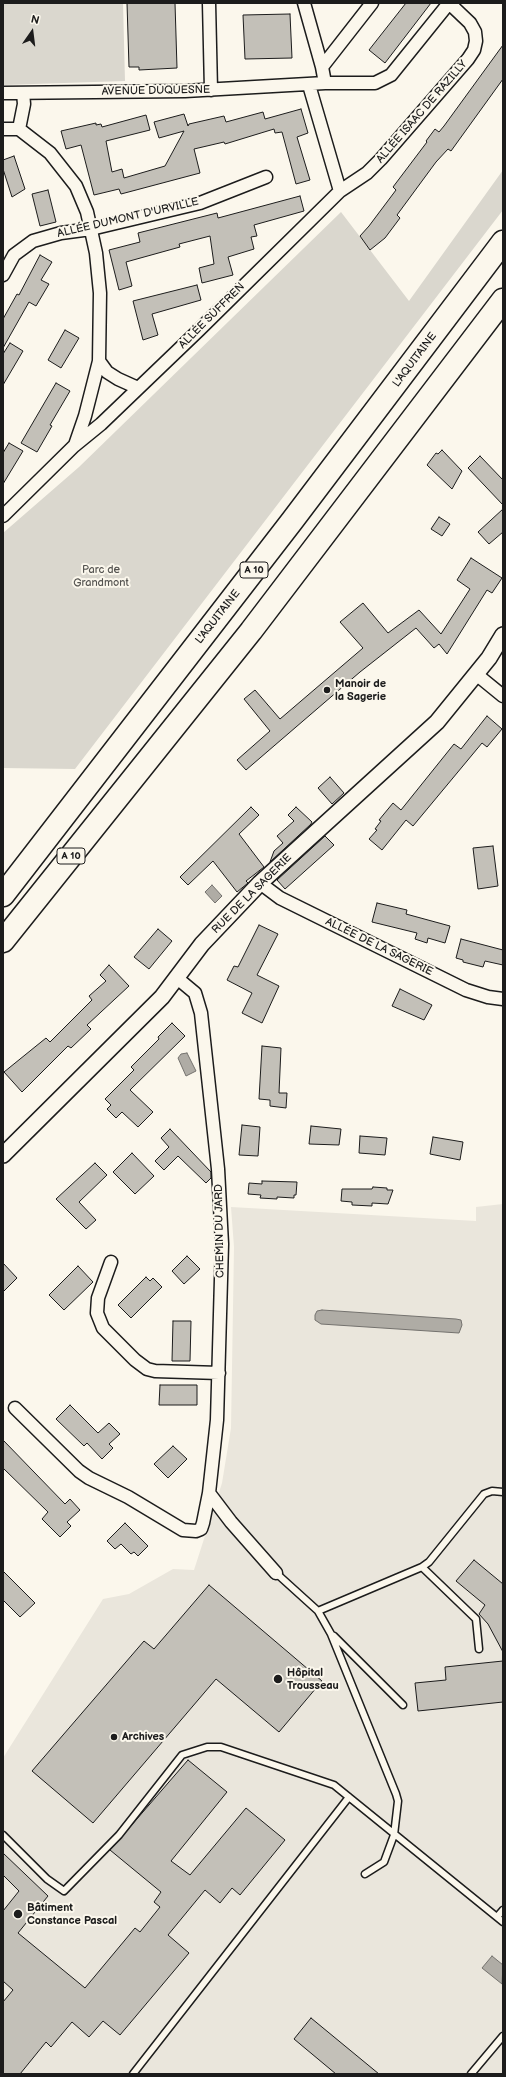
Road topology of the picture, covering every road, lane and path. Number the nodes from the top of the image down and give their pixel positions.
1 (208, 3) edge
2 (304, 3) edge
3 (372, 3) edge
4 (449, 3) edge
5 (322, 67) junction
6 (325, 83) junction
7 (309, 85) junction
8 (211, 90) junction
9 (3, 93) edge
10 (24, 93) junction
11 (3, 129) edge
12 (19, 129) junction
13 (266, 177) dead end
14 (340, 191) junction
15 (91, 229) junction
16 (503, 242) edge
17 (3, 275) edge
18 (503, 300) edge
19 (99, 361) junction
20 (138, 388) junction
21 (74, 446) junction
22 (3, 516) edge
23 (503, 636) edge
24 (476, 674) junction
25 (503, 696) edge
26 (260, 883) junction
27 (3, 895) edge
28 (3, 941) edge
29 (178, 978) junction
30 (503, 999) edge
31 (3, 1155) edge
32 (111, 1262) dead end
33 (218, 1373) junction
34 (15, 1408) dead end
35 (503, 1492) edge
36 (209, 1493) junction
37 (422, 1567) junction
38 (276, 1573) joint
39 (318, 1611) junction
40 (332, 1634) junction
41 (479, 1648) dead end
42 (403, 1705) dead end
43 (349, 1797) junction
44 (394, 1835) junction
45 (3, 1836) edge
46 (365, 1874) dead end
47 (503, 1910) edge
48 (497, 1917) junction
49 (503, 1922) edge
50 (503, 2036) edge
51 (133, 2074) edge
52 (471, 2074) edge

1 - 8 street
2 - 5 street
3 - 5 street
4 - 6 street, AVENUE DUQUESNE
4 - 14 street, ALLÉE ISAAC DE RAZILLY
5 - 6 street
6 - 7 street, AVENUE DUQUESNE
7 - 8 street, AVENUE DUQUESNE
7 - 14 street
8 - 10 street, AVENUE DUQUESNE
9 - 10 street, AVENUE DUQUESNE
10 - 12 street
11 - 12 street
12 - 15 street
13 - 15 street, ALLÉE DUMONT D'URVILLE
14 - 20 street, ALLÉE SUFFREN
15 - 17 street, ALLÉE DUMONT D'URVILLE
15 - 19 street
16 - 27 highway, L'AQUITAINE / A 10
18 - 28 highway, A 10
19 - 20 street
19 - 21 street
20 - 21 street, ALLÉE SUFFREN
21 - 22 street, ALLÉE SUFFREN
23 - 24 street, RUE DE LA SAGERIE
24 - 25 street
24 - 26 street, RUE DE LA SAGERIE
26 - 29 street, RUE DE LA SAGERIE
26 - 30 street, ALLÉE DE LA SAGERIE
29 - 31 street, RUE DE LA SAGERIE
29 - 33 street, CHEMIN DU JARD
32 - 33 street
33 - 36 street, CHEMIN DU JARD
34 - 36 street, CHEMIN DU JARD
35 - 37 lane
36 - 38 street
37 - 39 lane
37 - 41 lane
38 - 39 lane
39 - 40 lane
40 - 42 lane
40 - 44 lane
43 - 44 lane
43 - 45 lane
43 - 51 lane
44 - 46 lane
44 - 48 lane
47 - 48 lane
48 - 49 lane
50 - 52 lane

